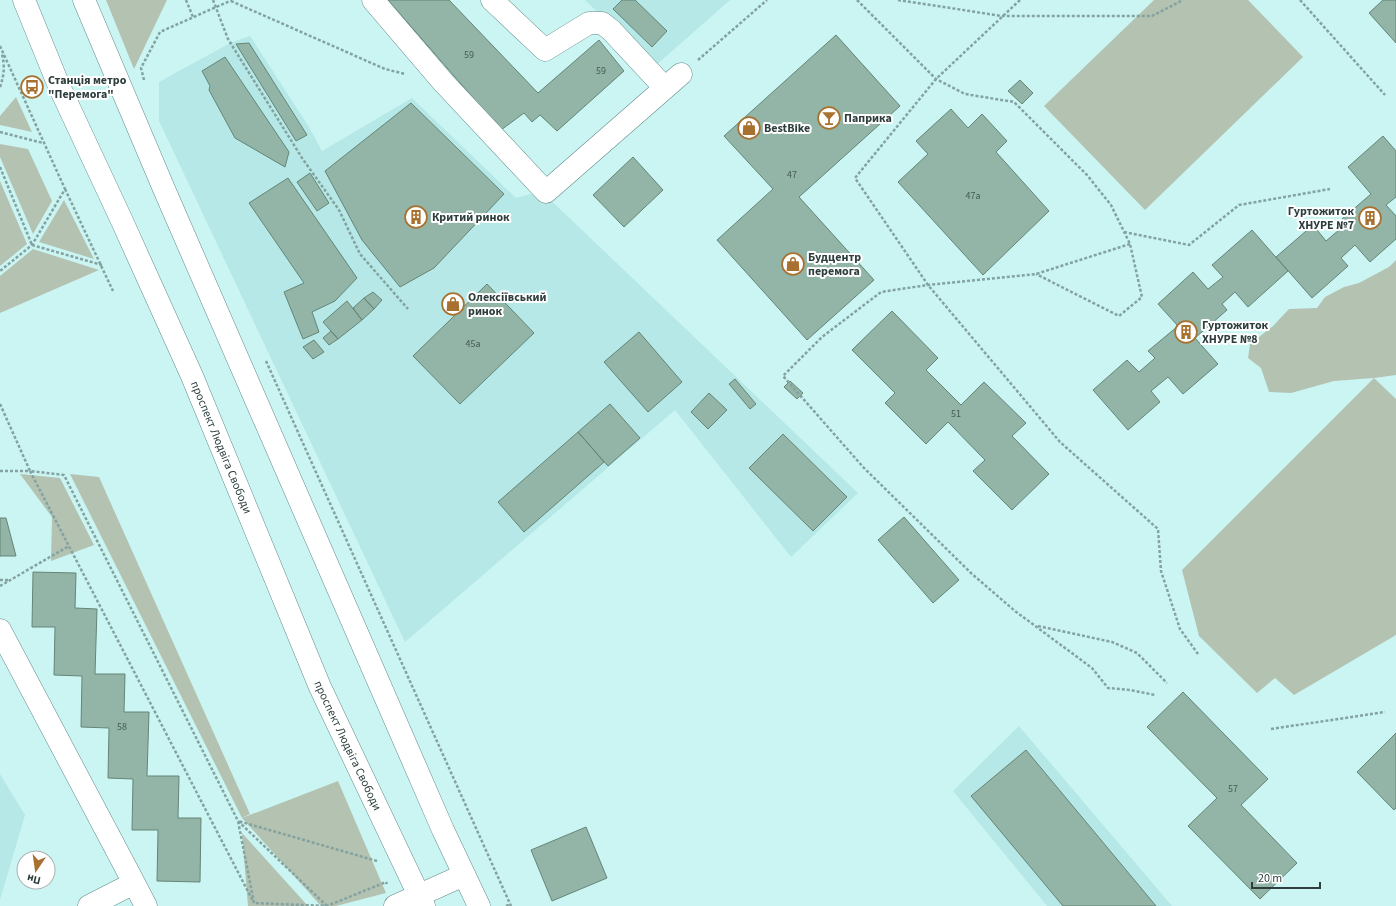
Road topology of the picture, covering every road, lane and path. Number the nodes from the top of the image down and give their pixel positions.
1 (13, 0) edge
2 (24, 0) edge
3 (84, 0) edge
4 (186, 0) edge
5 (213, 0) edge
6 (231, 0) edge
7 (373, 0) edge
8 (492, 0) edge
9 (767, 0) edge
10 (856, 0) edge
11 (898, 0) edge
12 (1020, 0) edge
13 (1183, 0) edge
14 (1300, 0) edge
15 (216, 7) junction
16 (1002, 16) junction
17 (193, 17) junction
18 (44, 48) junction
19 (407, 74) dead end
20 (936, 79) junction
21 (673, 81) junction
22 (145, 83) dead end
23 (0, 87) edge
24 (1385, 95) dead end
25 (0, 132) edge
26 (43, 143) junction
27 (0, 167) edge
28 (64, 189) junction
29 (1330, 189) dead end
30 (1124, 232) junction
31 (1130, 244) junction
32 (32, 245) junction
33 (102, 265) junction
34 (0, 271) edge
35 (1036, 274) junction
36 (928, 285) junction
37 (113, 290) dead end
38 (408, 309) dead end
39 (263, 356) dead end
40 (0, 404) edge
41 (30, 471) junction
42 (0, 472) edge
43 (69, 546) junction
44 (0, 580) edge
45 (10, 580) junction
46 (0, 586) edge
47 (1036, 626) junction
48 (0, 630) edge
49 (1198, 654) dead end
50 (1167, 683) dead end
51 (1155, 695) dead end
52 (1385, 712) dead end
53 (1271, 729) dead end
54 (238, 821) junction
55 (380, 868) dead end
56 (383, 875) dead end
57 (464, 875) junction
58 (386, 882) junction
59 (134, 883) junction
60 (422, 901) edge
61 (254, 903) junction
62 (511, 905) edge
63 (88, 906) edge
64 (146, 906) edge
65 (327, 906) edge
66 (396, 906) edge
67 (478, 906) edge
68 (506, 906) edge

1 - 18 main road
2 - 18 main road, проспект Людвіга Свободи
3 - 57 main road
4 - 17 path
5 - 15 path
6 - 15 path
6 - 19 path
7 - 21 main road
8 - 21 main road
9 - 21 path
10 - 20 path
11 - 16 path
12 - 16 path
13 - 16 path
14 - 24 path
15 - 17 path
15 - 38 path
16 - 20 path
17 - 22 path
18 - 60 main road, проспект Людвіга Свободи
20 - 30 path
20 - 36 path
23 - 26 path
25 - 26 path
26 - 28 path
27 - 32 path
28 - 32 path
28 - 33 path
29 - 30 path
30 - 31 path
31 - 35 path
31 - 35 path
32 - 33 path
32 - 34 path
33 - 37 path
35 - 36 path
36 - 47 path
36 - 49 path
39 - 62 path
40 - 41 path
41 - 42 path
41 - 43 path
41 - 54 path
43 - 45 path
43 - 61 path
44 - 45 path
45 - 46 path
47 - 50 path
47 - 51 path
48 - 59 main road
52 - 53 path
54 - 55 path
54 - 61 path
54 - 65 path
56 - 58 path
57 - 60 main road
57 - 67 main road
58 - 65 path
58 - 66 path
59 - 63 main road
59 - 64 main road
60 - 66 main road
61 - 65 path
62 - 68 path

